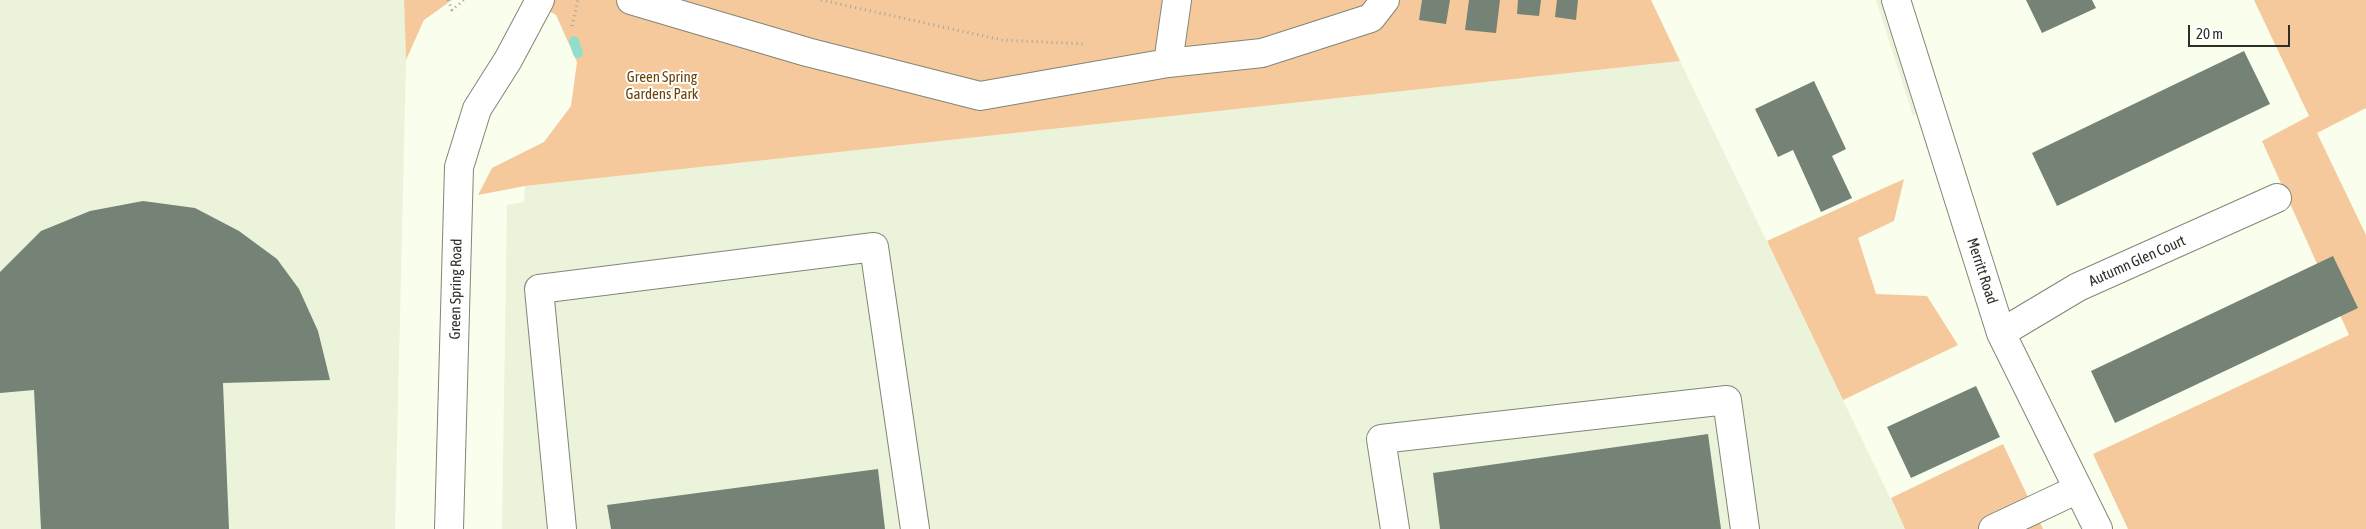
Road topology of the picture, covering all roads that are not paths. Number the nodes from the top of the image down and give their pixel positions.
1 (540, 0) edge
2 (631, 0) edge
3 (1177, 0) edge
4 (1385, 0) edge
5 (1896, 0) edge
6 (1168, 63) junction
7 (2277, 198) dead end
8 (2001, 333) junction
9 (2078, 489) junction
10 (449, 529) edge
11 (562, 529) edge
12 (914, 529) edge
13 (1395, 529) edge
14 (1745, 529) edge
15 (1993, 529) edge
16 (2098, 529) edge

1 - 10 street, Green Spring Road
2 - 6 street
3 - 6 street
4 - 6 street
5 - 8 street, Merritt Road
7 - 8 street, Autumn Glen Court
8 - 9 street, Merritt Road
9 - 15 street
9 - 16 street, Merritt Road
11 - 12 street
13 - 14 street

